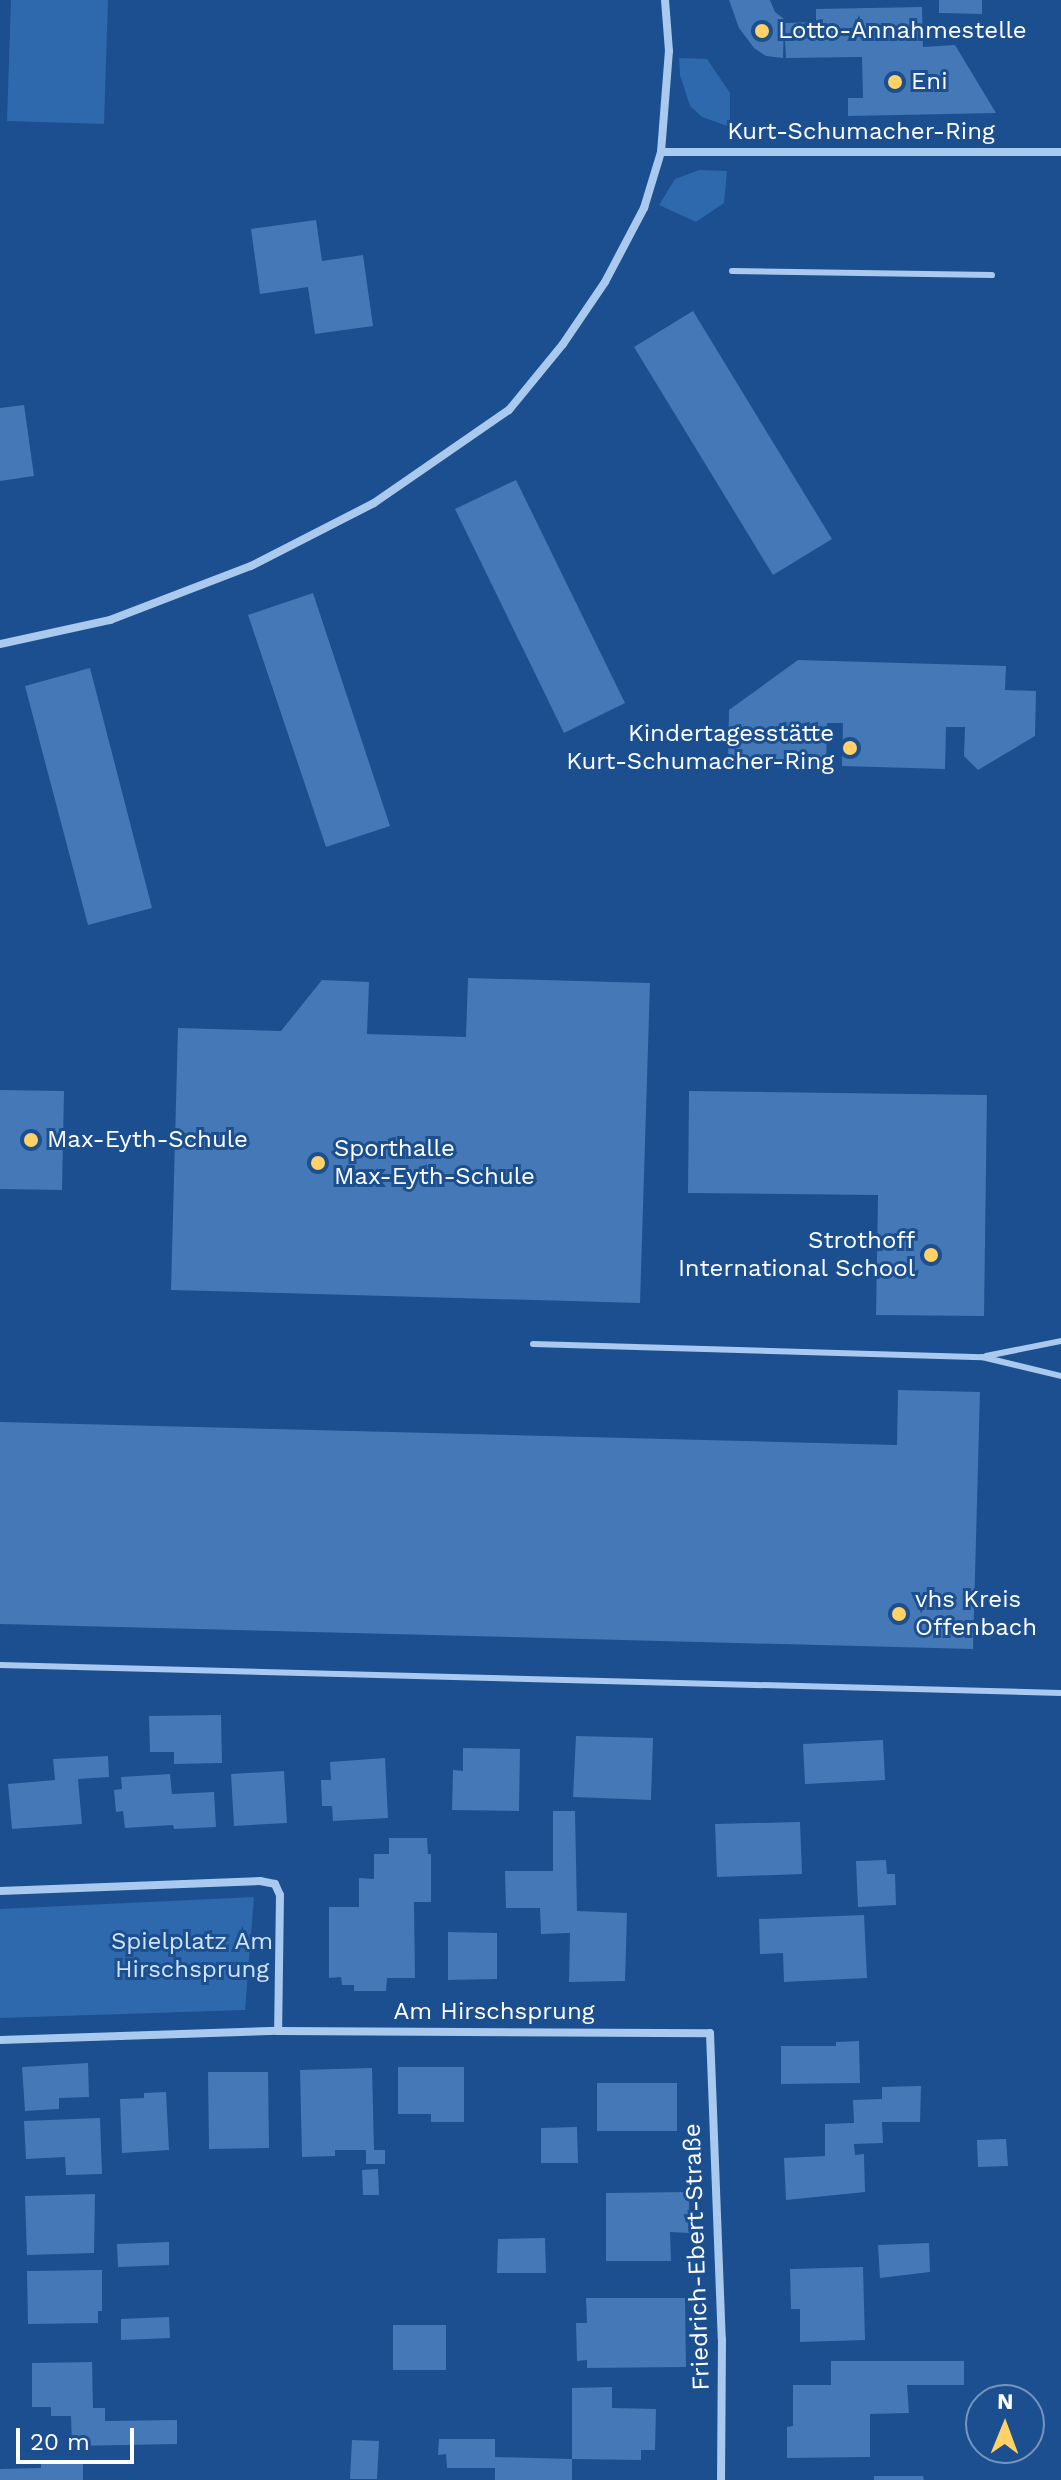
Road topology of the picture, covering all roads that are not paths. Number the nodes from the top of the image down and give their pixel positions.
1 (665, 0) edge
2 (661, 152) junction
3 (1061, 152) edge
4 (732, 271) dead end
5 (992, 275) dead end
6 (0, 644) edge
7 (1061, 1341) edge
8 (533, 1344) dead end
9 (982, 1357) junction
10 (1061, 1376) edge
11 (0, 1665) edge
12 (1061, 1693) edge
13 (0, 1891) edge
14 (278, 2031) junction
15 (710, 2033) joint
16 (0, 2040) edge
17 (721, 2480) edge

1 - 2 street
2 - 3 street, Kurt-Schumacher-Ring
2 - 6 street
4 - 5 lane
7 - 9 lane
8 - 9 lane
9 - 10 lane
11 - 12 lane
13 - 14 street
14 - 15 street, Am Hirschsprung
14 - 16 street, Am Hirschsprung
15 - 17 street, Friedrich-Ebert-Straße

